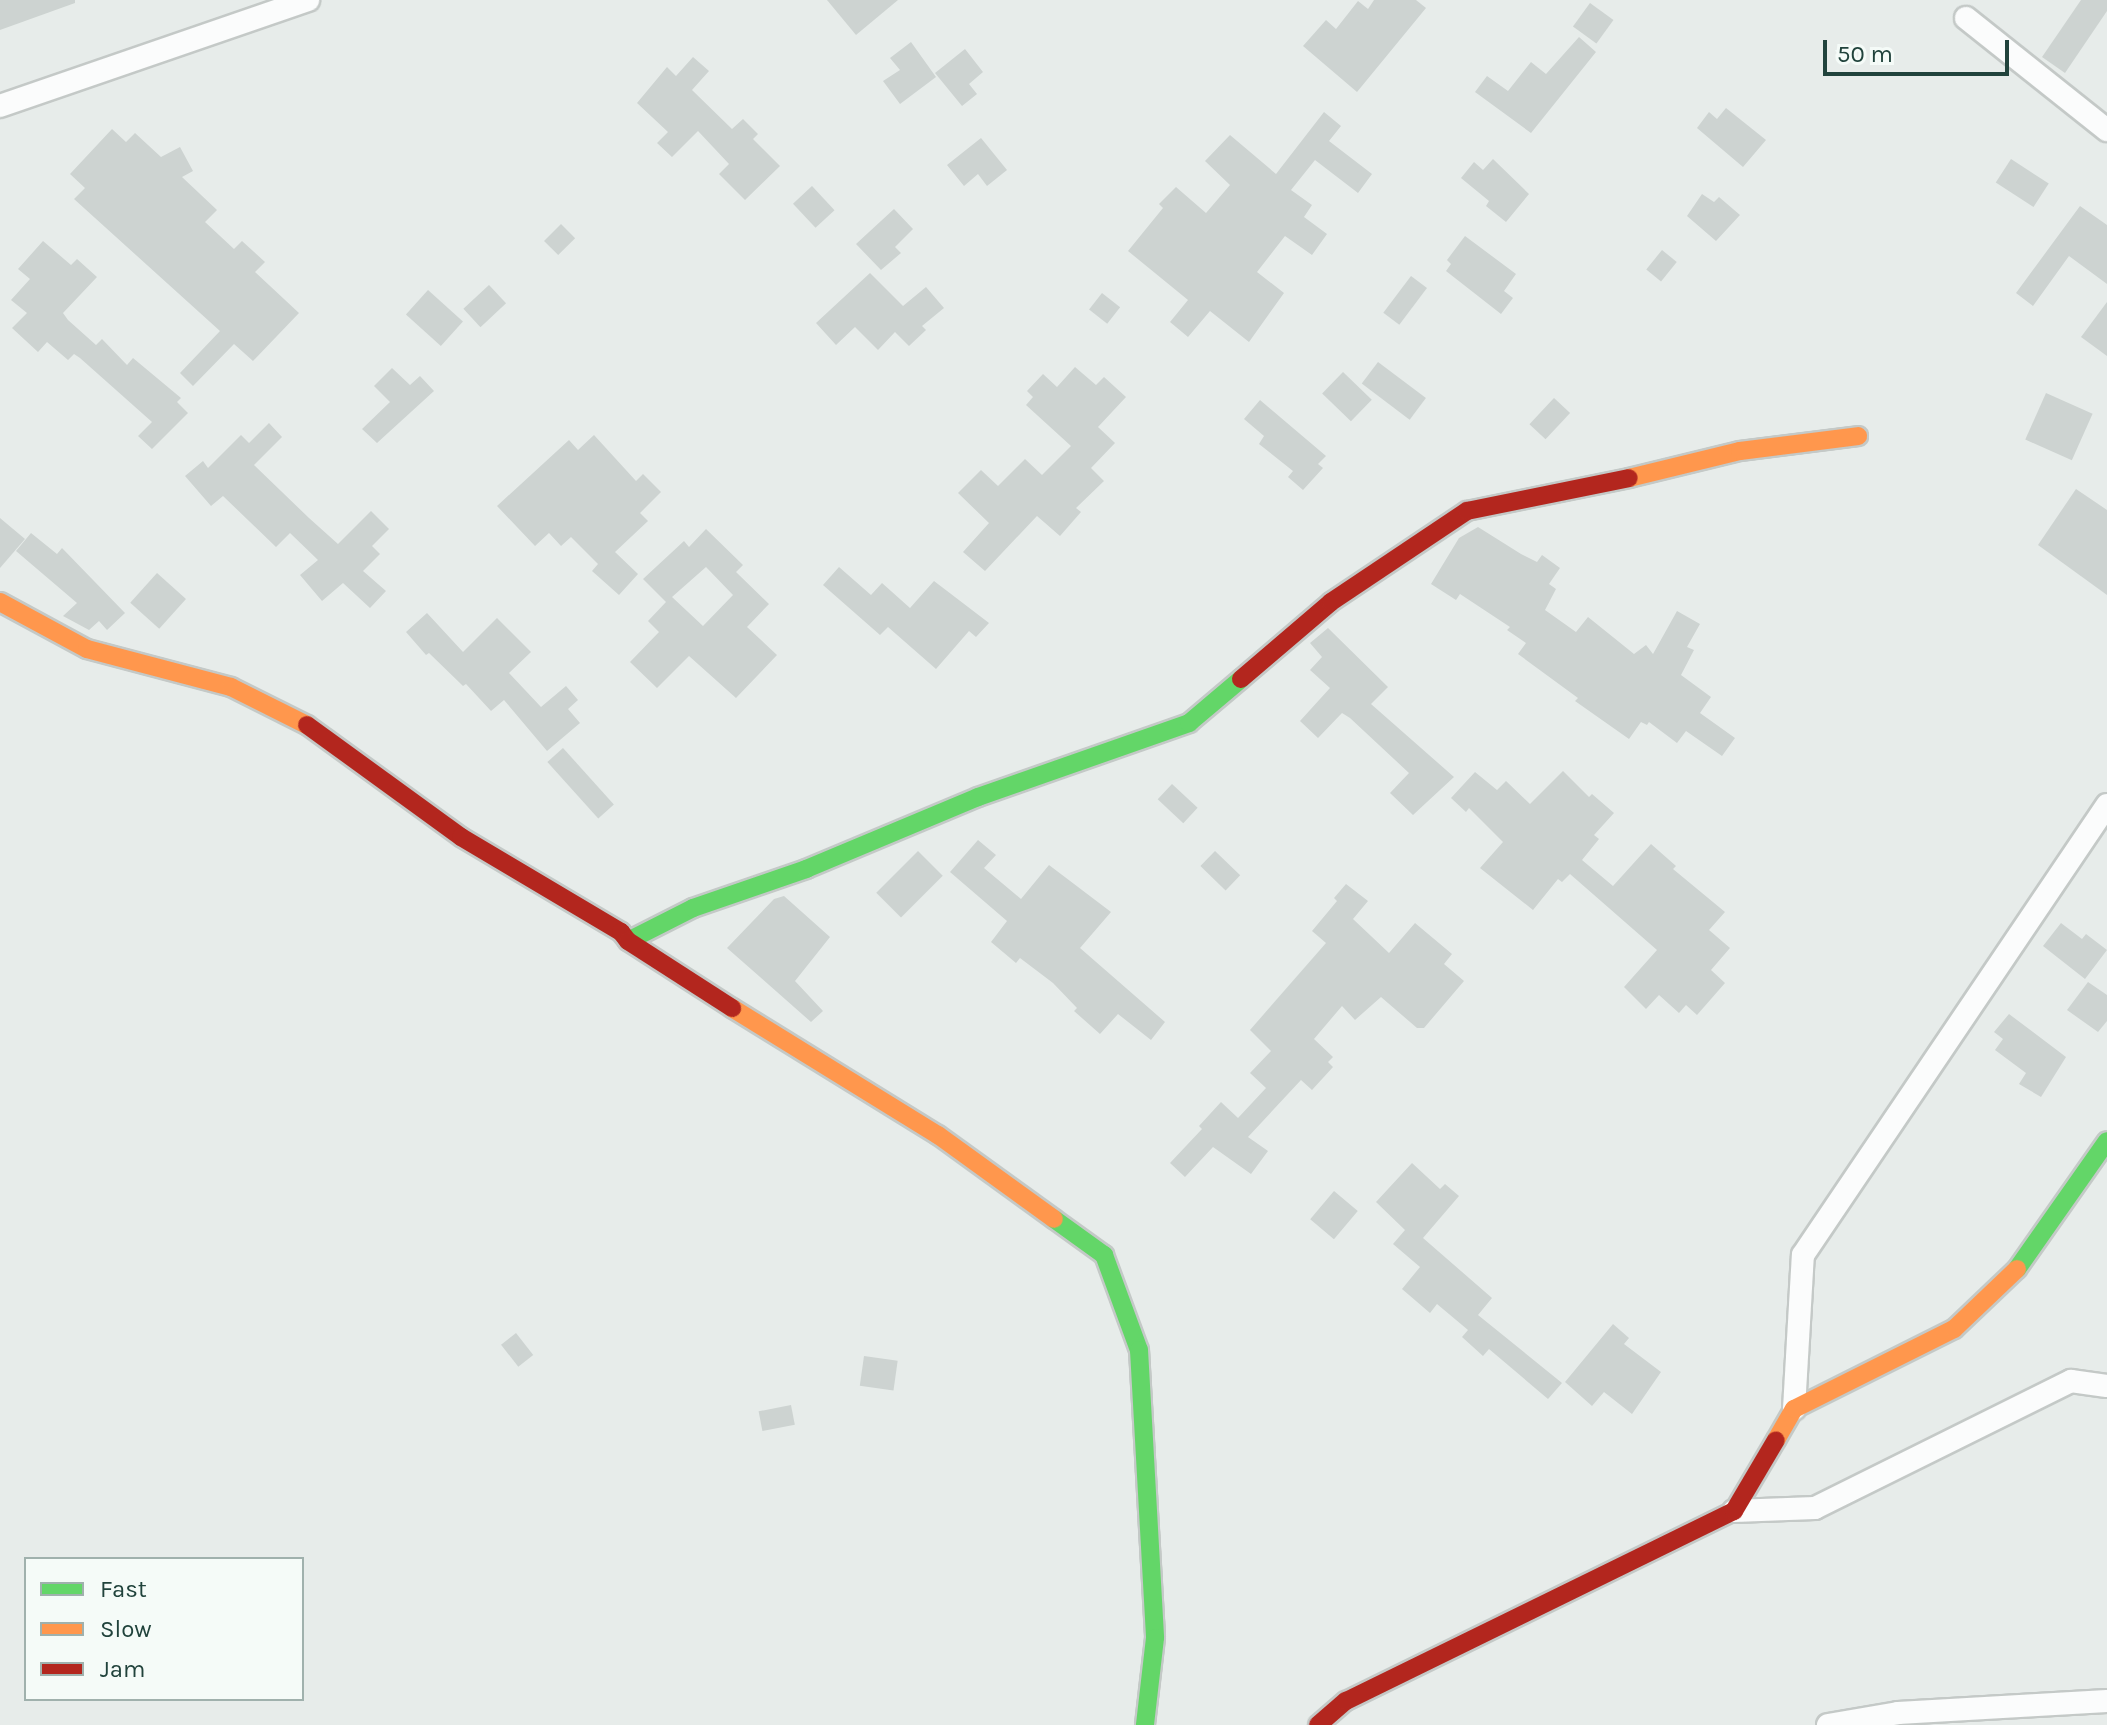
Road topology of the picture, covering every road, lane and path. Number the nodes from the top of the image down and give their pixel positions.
1 (308, 0) edge
2 (1966, 18) dead end
3 (0, 106) edge
4 (2107, 130) edge
5 (1858, 436) dead end
6 (0, 602) edge
7 (2107, 805) edge
8 (628, 941) junction
9 (2107, 1141) edge
10 (2107, 1386) edge
11 (1794, 1409) junction
12 (1734, 1511) junction
13 (2107, 1701) edge
14 (1145, 1725) edge
15 (1318, 1725) edge
16 (1828, 1725) edge

1 - 3 street
2 - 4 street
5 - 8 street
6 - 8 street
7 - 11 street
8 - 14 street
9 - 11 street
10 - 12 street
11 - 12 street
12 - 15 street
13 - 16 street

